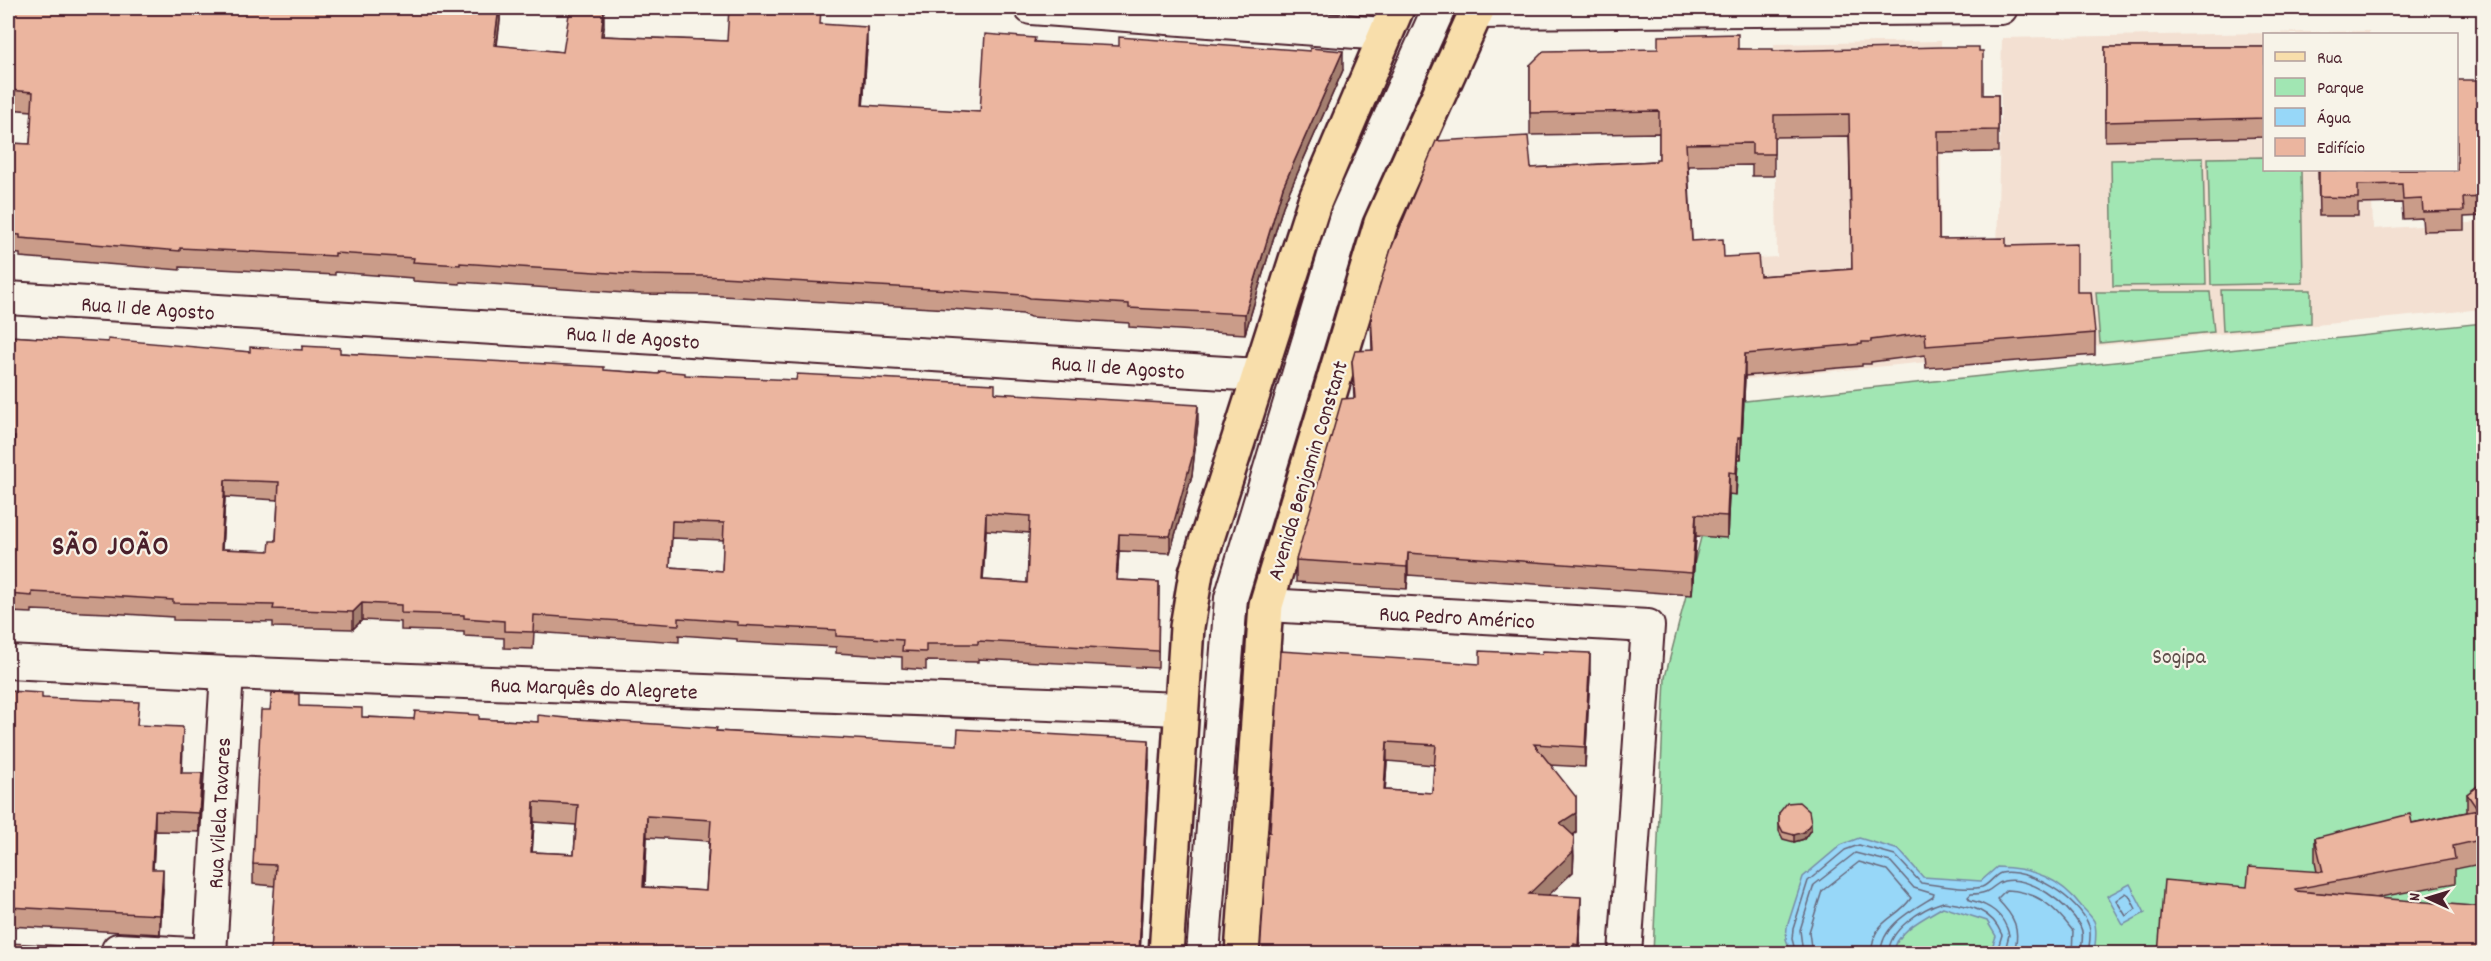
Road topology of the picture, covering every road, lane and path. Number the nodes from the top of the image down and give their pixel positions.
1 (1030, 8) edge
2 (1439, 8) edge
3 (2001, 8) edge
4 (1477, 10) edge
5 (1390, 21) edge
6 (8, 298) edge
7 (1258, 375) junction
8 (1266, 605) junction
9 (8, 662) edge
10 (227, 674) junction
11 (1181, 709) junction
12 (1212, 831) junction
13 (88, 948) edge
14 (192, 954) edge
15 (210, 954) edge
16 (1166, 954) edge
17 (1178, 954) edge
18 (1203, 954) edge
19 (1229, 954) edge
20 (1242, 954) edge
21 (1625, 954) edge

1 - 5 street
2 - 12 street
3 - 4 street
4 - 8 main road, Avenida Benjamin Constant
5 - 7 main road
6 - 7 street, Rua 11 de Agosto
7 - 11 main road
8 - 20 main road, Avenida Benjamin Constant
8 - 21 street, Rua Pedro Américo
9 - 10 street, Rua Marquês do Alegrete
10 - 11 street, Rua Marquês do Alegrete
10 - 15 street, Rua Vilela Tavares
11 - 16 main road
12 - 17 street
12 - 18 street
12 - 19 street
13 - 14 street

